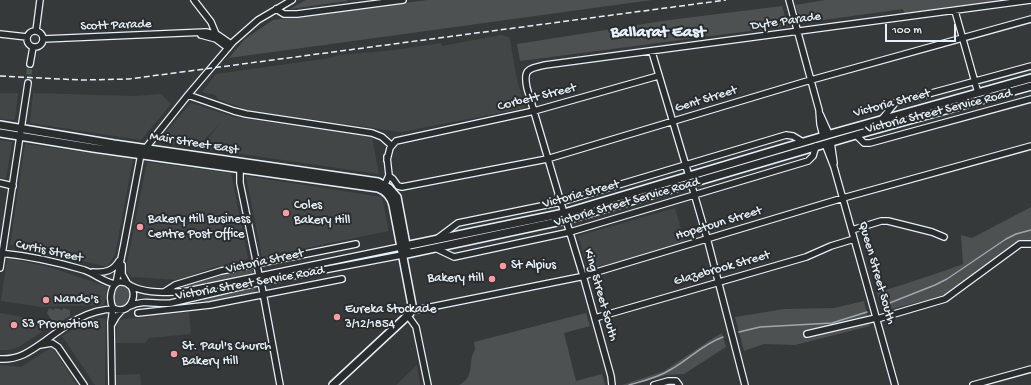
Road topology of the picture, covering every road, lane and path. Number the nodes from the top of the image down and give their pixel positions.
1 (40, 0) edge
2 (194, 0) edge
3 (292, 0) edge
4 (352, 0) edge
5 (403, 0) edge
6 (1031, 0) edge
7 (789, 2) edge
8 (354, 7) junction
9 (276, 9) junction
10 (955, 10) junction
11 (207, 17) junction
12 (1031, 19) edge
13 (36, 31) junction
14 (797, 31) junction
15 (202, 32) junction
16 (0, 34) edge
17 (190, 34) junction
18 (216, 34) junction
19 (27, 37) junction
20 (962, 38) junction
21 (43, 39) junction
22 (230, 46) junction
23 (33, 47) junction
24 (652, 52) junction
25 (30, 64) tunnel mouth
26 (1031, 66) edge
27 (526, 70) joint
28 (658, 76) junction
29 (1031, 78) edge
30 (811, 80) junction
31 (974, 82) junction
32 (28, 83) tunnel mouth
33 (1031, 86) edge
34 (978, 93) junction
35 (188, 95) junction
36 (1031, 99) edge
37 (534, 111) junction
38 (882, 119) junction
39 (673, 121) junction
40 (0, 125) edge
41 (20, 132) junction
42 (0, 133) edge
43 (856, 135) junction
44 (827, 139) junction
45 (803, 142) junction
46 (391, 143) junction
47 (816, 146) junction
48 (1031, 146) edge
49 (142, 151) junction
50 (547, 159) junction
51 (686, 165) junction
52 (240, 168) junction
53 (389, 176) junction
54 (690, 180) junction
55 (0, 183) edge
56 (13, 186) junction
57 (384, 188) junction
58 (695, 196) junction
59 (843, 198) junction
60 (561, 202) junction
61 (565, 217) junction
62 (852, 230) junction
63 (570, 232) junction
64 (944, 237) dead end
65 (707, 238) junction
66 (854, 239) junction
67 (436, 240) junction
68 (356, 244) dead end
69 (1031, 244) edge
70 (403, 246) junction
71 (434, 248) junction
72 (1, 253) edge
73 (122, 253) junction
74 (404, 254) junction
75 (257, 264) junction
76 (0, 268) edge
77 (86, 271) junction
78 (259, 275) junction
79 (583, 275) junction
80 (342, 279) dead end
81 (261, 282) junction
82 (719, 282) junction
83 (115, 284) junction
84 (129, 284) junction
85 (162, 293) junction
86 (263, 294) junction
87 (198, 296) junction
88 (130, 306) junction
89 (199, 307) junction
90 (113, 308) junction
91 (100, 310) junction
92 (122, 310) junction
93 (410, 313) junction
94 (138, 314) dead end
95 (595, 318) junction
96 (877, 319) junction
97 (111, 326) junction
98 (806, 334) dead end
99 (40, 345) junction
100 (0, 359) edge
101 (1031, 369) edge
102 (611, 376) junction
103 (678, 384) edge
104 (84, 385) edge
105 (112, 385) edge
106 (280, 385) edge
107 (333, 385) edge
108 (428, 385) edge
109 (612, 385) edge
110 (616, 385) edge
111 (654, 385) edge
112 (745, 385) edge
113 (895, 385) edge
114 (973, 385) edge

1 - 13 street
2 - 11 street
3 - 9 street
4 - 8 street
5 - 8 street
6 - 10 street, Dyte Parade
7 - 14 street, Queen Street South
8 - 9 street
9 - 22 street
10 - 14 street, Dyte Parade
10 - 20 street
11 - 15 street
11 - 18 street
12 - 20 street, Gent Street
13 - 19 street
13 - 21 street
14 - 24 street, Dyte Parade
14 - 30 street, Queen Street South
15 - 17 street, Scott Parade
15 - 18 street, Scott Parade
16 - 19 street
17 - 21 street, Scott Parade
17 - 22 street, Scott Parade
18 - 22 street, Scott Parade
19 - 23 street
20 - 30 street, Gent Street
20 - 31 street
21 - 23 street
22 - 35 street
23 - 25 street
24 - 27 street, Dyte Parade
24 - 28 street
26 - 31 street, Victoria Street Service Road
27 - 37 street, King Street South
28 - 37 street, Corbett Street
28 - 39 street
29 - 34 main road, Victoria Street
30 - 39 street, Gent Street
30 - 44 street, Queen Street South
31 - 34 street
31 - 38 street, Victoria Street Service Road
32 - 41 street
33 - 43 main road, Victoria Street
34 - 38 main road, Victoria Street
35 - 46 street
35 - 49 street
36 - 43 street, Victoria Street Service Road
37 - 46 street, Corbett Street
37 - 50 street, King Street South
38 - 44 main road, Victoria Street
39 - 50 street, Gent Street
39 - 51 street
40 - 41 main road, Mair Street East
41 - 42 main road, Mair Street East
41 - 49 main road, Mair Street East
41 - 56 street
43 - 44 main road, Victoria Street
44 - 45 main road, Victoria Street
44 - 47 main road, Victoria Street
44 - 59 street, Queen Street South
45 - 51 street, Victoria Street Service Road
45 - 54 main road, Victoria Street
46 - 53 street
47 - 54 main road, Victoria Street
47 - 58 street, Victoria Street Service Road
48 - 59 street, Hopetoun Street
49 - 52 main road, Mair Street East
49 - 57 main road, Mair Street East
49 - 73 street
50 - 53 street, Gent Street
50 - 60 street, King Street South
51 - 54 street
51 - 60 street, Victoria Street Service Road
52 - 57 main road, Mair Street East
52 - 75 street
53 - 57 street
54 - 58 street
54 - 61 main road, Victoria Street
55 - 56 street
56 - 72 street
57 - 70 main road
58 - 63 street, Victoria Street Service Road
58 - 65 street
59 - 62 street, Queen Street South
59 - 65 street, Hopetoun Street
60 - 61 street, King Street South
60 - 67 street, Victoria Street Service Road
61 - 63 street, King Street South
61 - 67 main road, Victoria Street
61 - 71 main road, Victoria Street
62 - 64 street
62 - 66 street, Queen Street South
63 - 71 street, Victoria Street Service Road
63 - 79 street, King Street South
65 - 79 street, Hopetoun Street
65 - 82 street
66 - 82 street, Glazebrook Street
66 - 96 street, Queen Street South
67 - 70 main road, Victoria Street
68 - 75 street, Victoria Street Service Road
69 - 96 street
70 - 74 main road
70 - 78 street, Victoria Street
71 - 74 main road, Victoria Street
72 - 76 street
72 - 77 street, Curtis Street
73 - 77 street
73 - 83 street
73 - 84 street
74 - 81 street, Victoria Street
74 - 93 main road
75 - 78 street
75 - 85 street, Victoria Street Service Road
77 - 83 street, Curtis Street
78 - 85 street, Victoria Street
79 - 93 street, Hopetoun Street
79 - 95 street, King Street South
80 - 86 street, Victoria Street Service Road
81 - 86 street
81 - 87 street, Victoria Street
82 - 95 street, Glazebrook Street
82 - 112 street
83 - 84 street
83 - 90 street
84 - 85 street, Victoria Street
84 - 88 street
86 - 89 street, Victoria Street Service Road
86 - 106 street
87 - 88 street, Victoria Street
87 - 89 street
88 - 92 street
89 - 94 street, Victoria Street Service Road
90 - 91 street
90 - 92 street
90 - 97 street
91 - 97 street
91 - 99 street
92 - 97 street
93 - 107 main road
93 - 108 street
95 - 102 street, King Street South
96 - 98 street
96 - 113 street, Queen Street South
97 - 105 street
99 - 100 street
99 - 104 street
101 - 114 street
102 - 109 street, King Street South
102 - 110 street, King Street South
103 - 111 street

